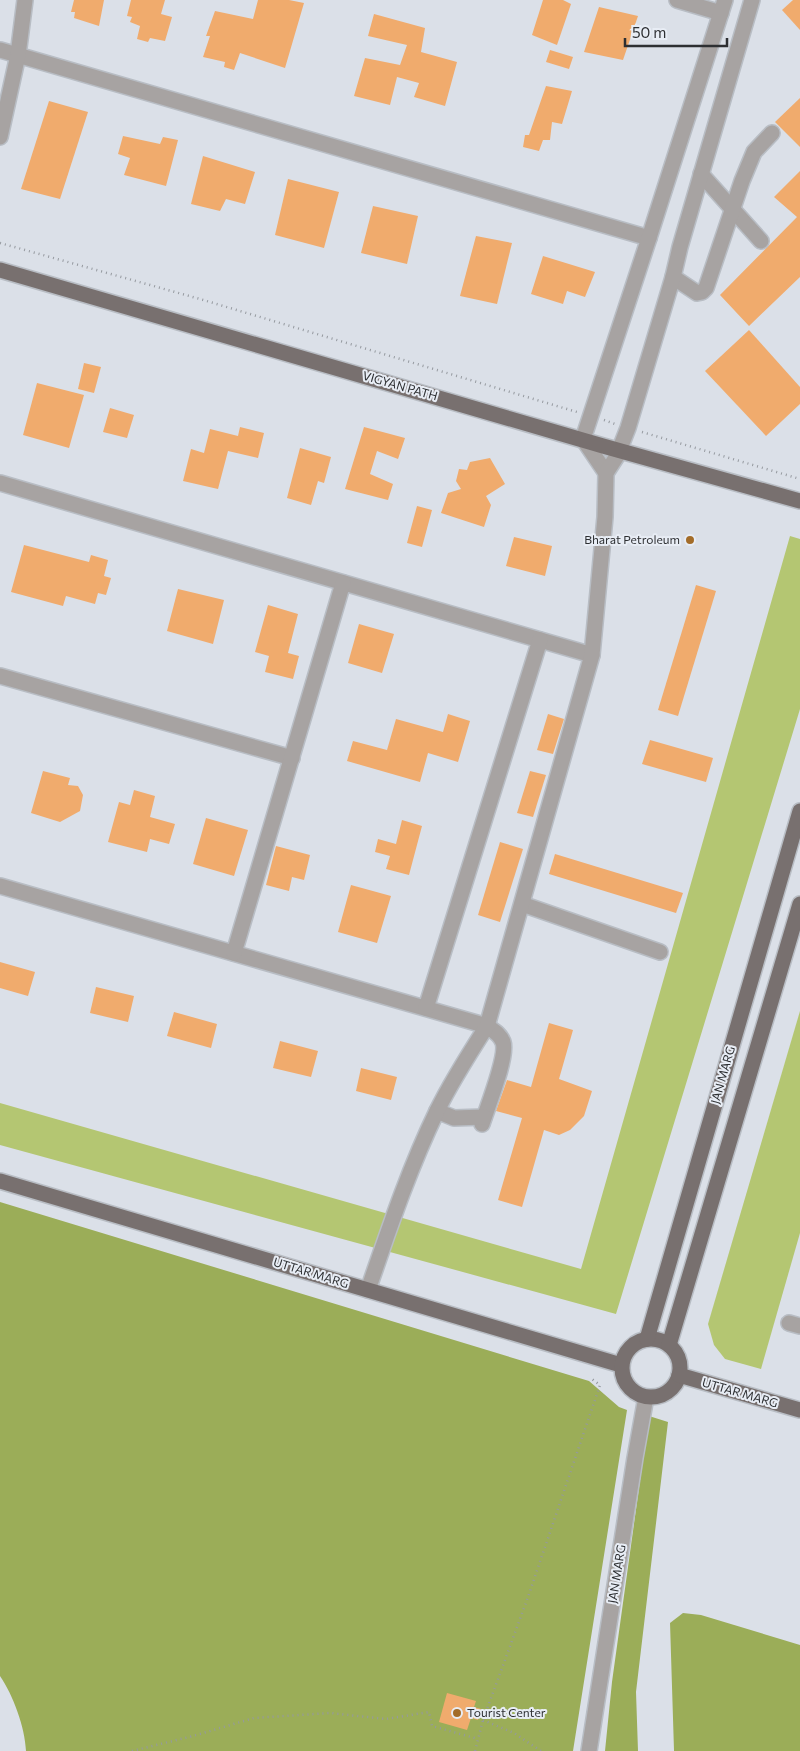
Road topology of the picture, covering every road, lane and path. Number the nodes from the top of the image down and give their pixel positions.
1 (25, 0) edge
2 (677, 0) edge
3 (752, 0) edge
4 (723, 6) edge
5 (0, 50) edge
6 (18, 55) junction
7 (772, 133) dead end
8 (0, 138) edge
9 (701, 174) junction
10 (733, 208) junction
11 (649, 238) junction
12 (761, 241) dead end
13 (0, 243) edge
14 (0, 270) edge
15 (673, 277) junction
16 (590, 416) junction
17 (628, 428) junction
18 (583, 439) junction
19 (619, 450) junction
20 (606, 473) junction
21 (800, 479) edge
22 (0, 482) edge
23 (800, 501) edge
24 (343, 583) junction
25 (540, 640) junction
26 (592, 655) junction
27 (0, 676) edge
28 (292, 758) junction
29 (800, 811) edge
30 (0, 886) edge
31 (522, 904) junction
32 (800, 904) edge
33 (660, 952) dead end
34 (234, 953) junction
35 (426, 1008) junction
36 (487, 1026) junction
37 (437, 1111) junction
38 (0, 1181) edge
39 (368, 1290) junction
40 (646, 1339) junction
41 (669, 1345) junction
42 (621, 1365) junction
43 (680, 1376) junction
44 (592, 1379) dead end
45 (646, 1397) junction
46 (800, 1410) edge
47 (483, 1720) junction
48 (478, 1739) junction
49 (132, 1751) edge
50 (476, 1751) edge
51 (541, 1751) edge
52 (589, 1751) edge

1 - 6 street
2 - 4 street
3 - 9 street
4 - 11 street
5 - 6 street
6 - 8 street
6 - 11 street
7 - 10 street
9 - 10 street
9 - 15 street
10 - 12 street
10 - 15 street
11 - 16 street
13 - 16 path
14 - 18 main road, VIGYAN PATH
15 - 17 street
16 - 17 path
16 - 18 street
17 - 19 street
17 - 21 path
18 - 19 main road, VIGYAN PATH
18 - 20 street
19 - 20 street
19 - 23 main road, VIGYAN PATH
20 - 26 street
22 - 24 street
24 - 25 street
24 - 28 street
25 - 26 street
25 - 35 street
26 - 31 street
27 - 28 street
28 - 34 street
29 - 40 main road, JAN MARG
30 - 34 street
31 - 33 street
31 - 36 street
32 - 41 main road, JAN MARG
34 - 35 street
35 - 36 street
36 - 37 street
36 - 37 street
37 - 39 street
38 - 39 main road, UTTAR MARG
39 - 42 main road, UTTAR MARG
40 - 41 main road
40 - 42 main road
41 - 43 main road
42 - 45 main road
43 - 45 main road
43 - 46 main road, UTTAR MARG
44 - 47 path
45 - 52 street, JAN MARG
47 - 48 path
47 - 51 path
48 - 49 path
48 - 50 path

